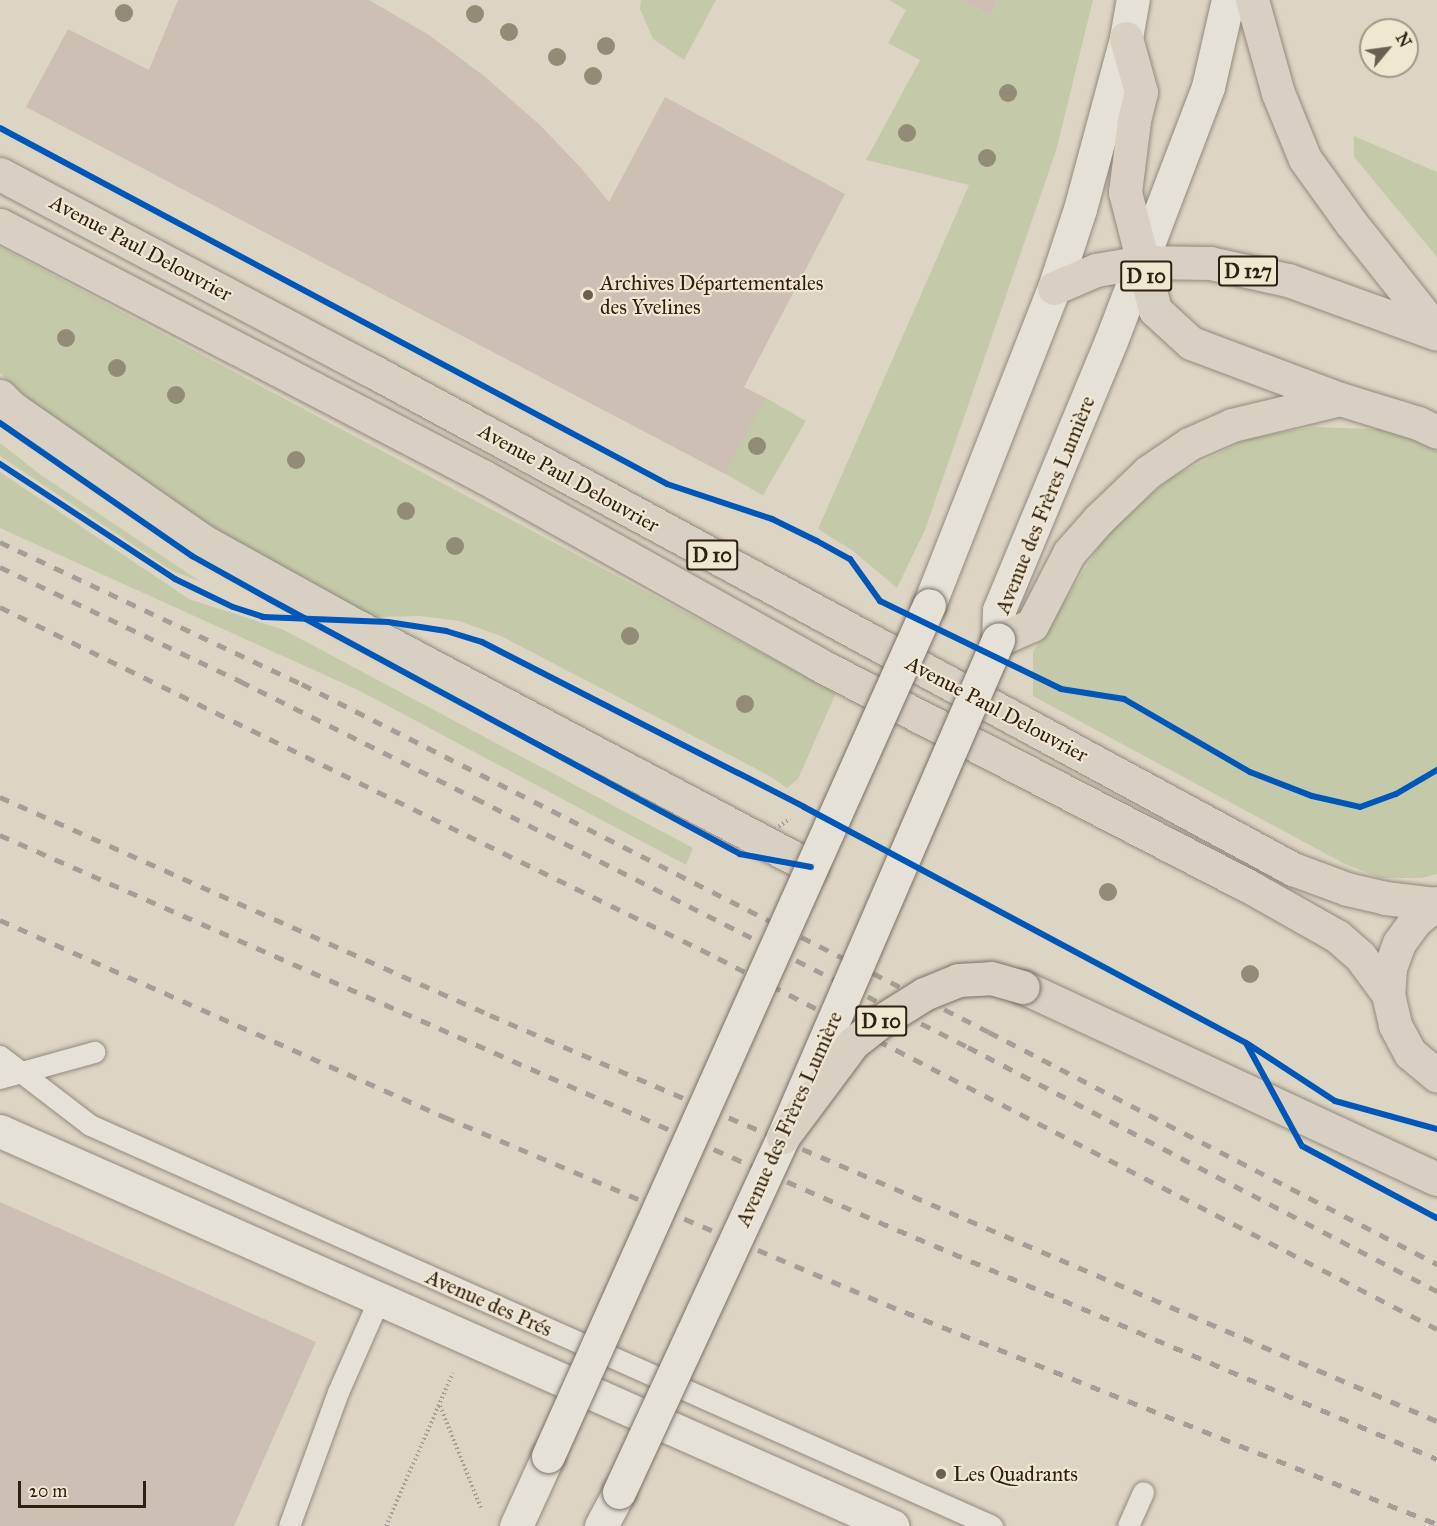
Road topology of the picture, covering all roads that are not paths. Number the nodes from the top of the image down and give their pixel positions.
1 (1133, 0) edge
2 (1228, 0) edge
3 (1252, 0) edge
4 (1126, 38) junction
5 (0, 174) edge
6 (0, 225) edge
7 (1142, 262) junction
8 (1054, 288) junction
9 (1437, 333) edge
10 (0, 396) edge
11 (1340, 399) junction
12 (1437, 432) edge
13 (998, 640) junction
14 (811, 867) junction
15 (1436, 903) edge
16 (1388, 994) junction
17 (94, 1052) dead end
18 (0, 1056) edge
19 (21, 1072) junction
20 (1437, 1076) edge
21 (0, 1078) edge
22 (0, 1117) edge
23 (14, 1137) edge
24 (783, 1137) junction
25 (1437, 1179) edge
26 (379, 1299) junction
27 (1143, 1492) dead end
28 (289, 1526) edge
29 (516, 1526) edge
30 (602, 1526) edge
31 (892, 1526) edge
32 (992, 1526) edge
33 (1128, 1526) edge

1 - 4 main road
2 - 7 main road, Avenue des Frères Lumière
3 - 9 main road, D 127
4 - 7 main road, D 10
4 - 8 main road
5 - 15 main road, Avenue Paul Delouvrier / D 10
6 - 16 main road, Avenue Paul Delouvrier / D 10
7 - 8 main road, D 127
7 - 9 main road, D 127
7 - 11 main road, D 10
7 - 13 main road, Avenue des Frères Lumière
8 - 14 main road, bridge
10 - 14 main road
11 - 12 main road, D 10
11 - 13 main road
13 - 24 main road, Avenue des Frères Lumière, bridge
14 - 29 main road, bridge
15 - 16 main road
16 - 20 main road
17 - 19 lane
18 - 19 lane, Avenue des Prés
19 - 21 lane
19 - 32 lane, Avenue des Prés
22 - 23 lane, Avenue des Prés
23 - 26 main road, Avenue des Prés
24 - 25 main road, D 10, bridge
24 - 30 main road, Avenue des Frères Lumière, bridge
26 - 28 lane
26 - 31 main road, Avenue des Prés
27 - 33 lane

